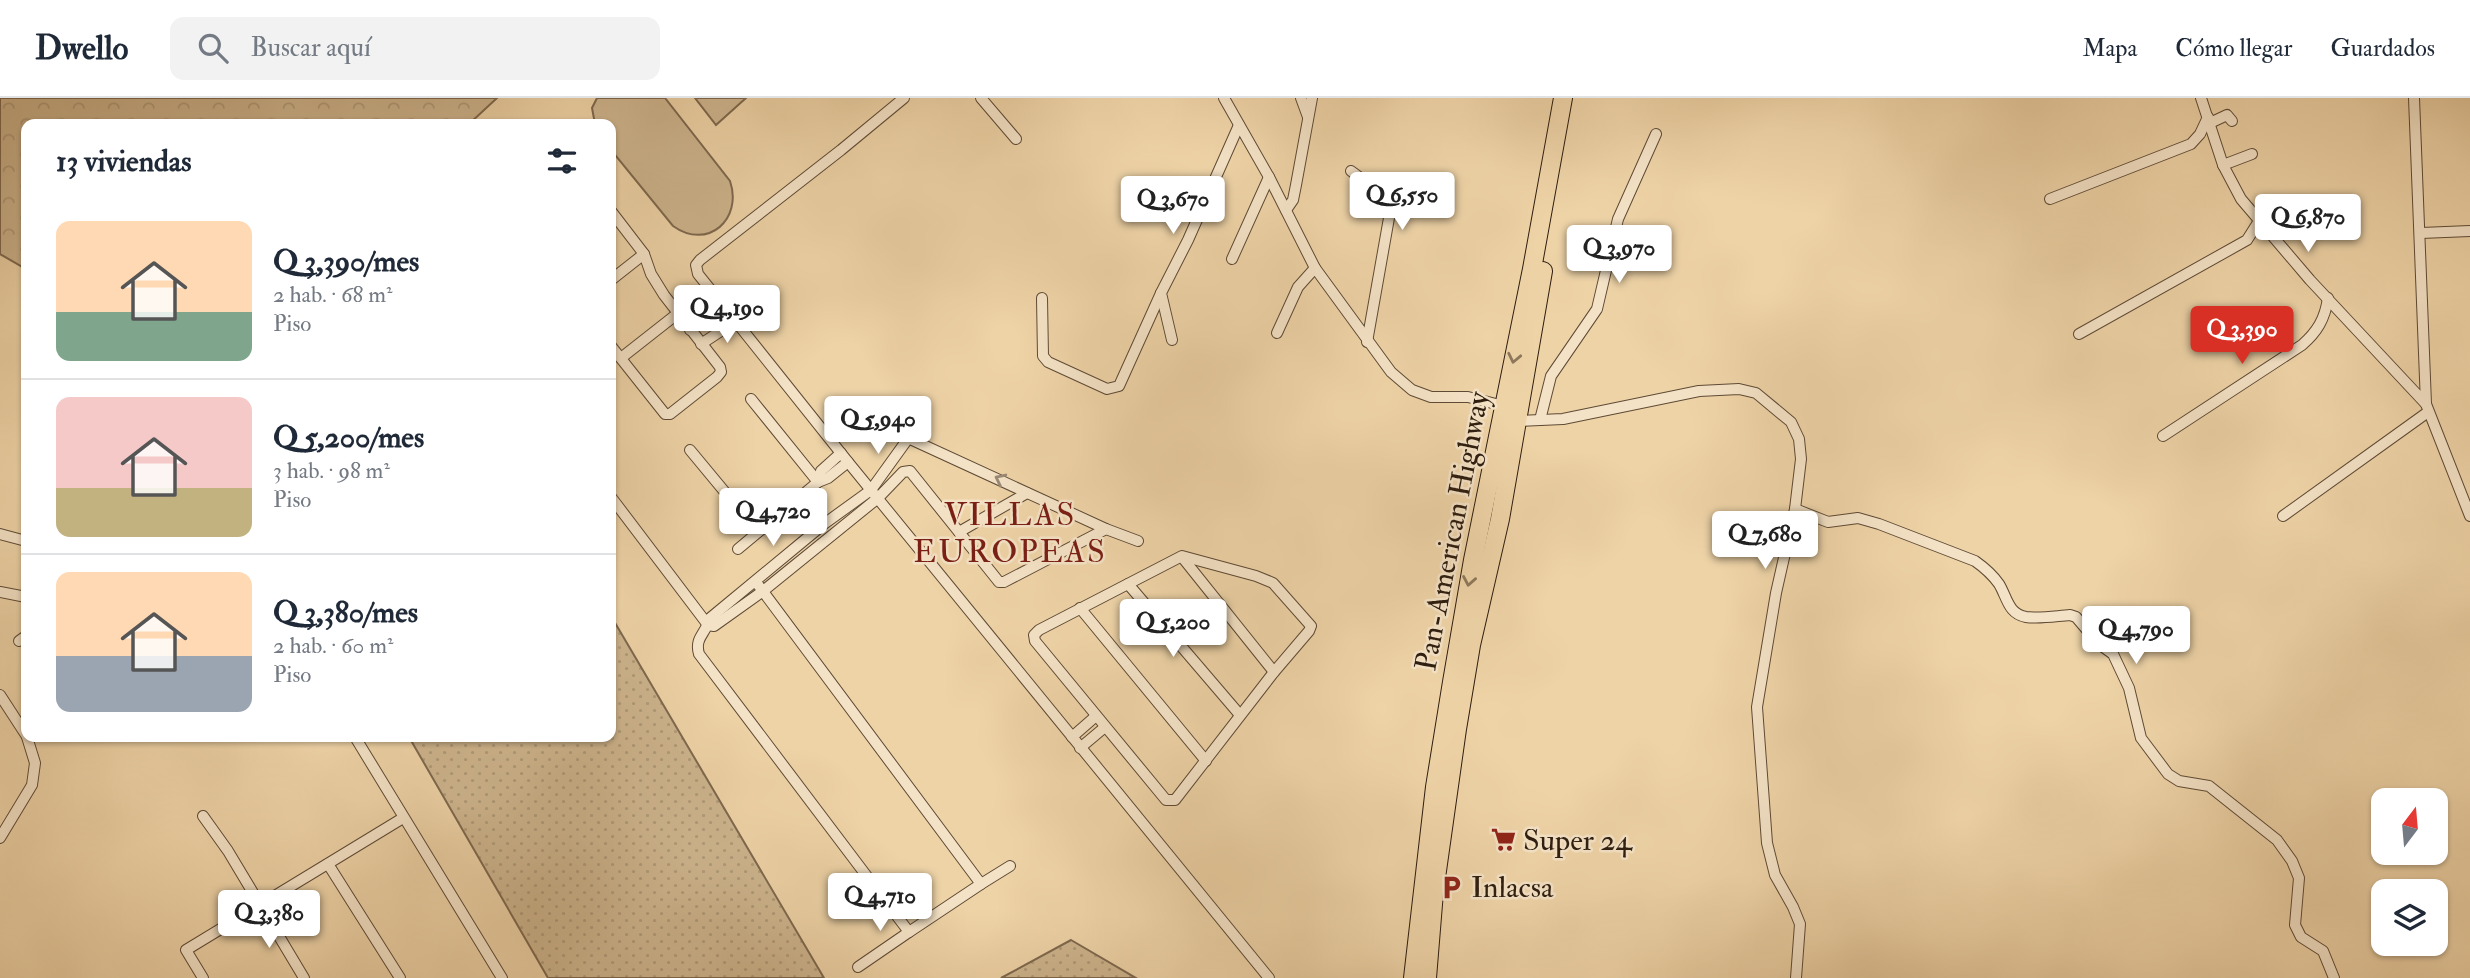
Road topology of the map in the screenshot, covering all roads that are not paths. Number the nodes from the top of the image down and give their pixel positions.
1 (904, 98) edge
2 (981, 98) edge
3 (1224, 98) edge
4 (1301, 98) edge
5 (1312, 98) edge
6 (1563, 98) edge
7 (1574, 98) edge
8 (2201, 98) edge
9 (2414, 98) edge
10 (1308, 117) junction
11 (2209, 120) junction
12 (2232, 121) dead end
13 (1240, 125) junction
14 (1656, 134) dead end
15 (1016, 139) dead end
16 (2252, 154) dead end
17 (2224, 165) junction
18 (1351, 171) dead end
19 (1269, 177) junction
20 (2050, 199) dead end
21 (1286, 210) junction
22 (616, 218) edge
23 (2259, 221) junction
24 (2470, 231) edge
25 (2421, 233) junction
26 (644, 254) junction
27 (1233, 259) dead end
28 (1315, 268) junction
29 (616, 275) edge
30 (1161, 293) junction
31 (2328, 298) junction
32 (1042, 299) dead end
33 (724, 305) junction
34 (677, 314) junction
35 (736, 321) junction
36 (690, 330) junction
37 (1276, 333) dead end
38 (2079, 334) dead end
39 (1172, 340) dead end
40 (1367, 342) junction
41 (701, 344) junction
42 (616, 352) edge
43 (621, 358) junction
44 (751, 399) dead end
45 (1504, 406) junction
46 (2427, 408) junction
47 (925, 415) dead end
48 (1539, 420) junction
49 (1518, 421) junction
50 (2163, 436) dead end
51 (908, 438) junction
52 (1496, 443) junction
53 (690, 450) dead end
54 (841, 453) junction
55 (848, 462) junction
56 (888, 468) junction
57 (898, 477) junction
58 (818, 482) junction
59 (1027, 493) junction
60 (874, 494) junction
61 (616, 504) edge
62 (1795, 509) junction
63 (2283, 516) dead end
64 (2470, 516) edge
65 (1498, 526) junction
66 (1106, 529) junction
67 (758, 532) junction
68 (959, 532) junction
69 (0, 534) edge
70 (21, 540) edge
71 (1138, 541) dead end
72 (802, 544) junction
73 (738, 549) dead end
74 (811, 552) junction
75 (1182, 556) junction
76 (756, 582) junction
77 (1128, 584) junction
78 (763, 591) junction
79 (0, 592) edge
80 (21, 596) edge
81 (1080, 608) junction
82 (708, 625) junction
83 (1274, 672) junction
84 (0, 695) edge
85 (1240, 715) junction
86 (1096, 716) junction
87 (21, 727) edge
88 (1105, 727) junction
89 (1072, 737) junction
90 (29, 742) edge
91 (358, 742) edge
92 (1080, 748) junction
93 (1206, 761) junction
94 (203, 816) dead end
95 (403, 818) junction
96 (0, 838) edge
97 (328, 863) junction
98 (1010, 866) dead end
99 (981, 884) junction
100 (259, 905) junction
101 (909, 932) junction
102 (858, 967) dead end
103 (203, 978) edge
104 (304, 978) edge
105 (400, 978) edge
106 (502, 978) edge
107 (1269, 978) edge
108 (1416, 978) edge
109 (1796, 978) edge
110 (2334, 978) edge

1 - 33 street
2 - 15 street
3 - 13 street
4 - 10 street
5 - 10 street
6 -> 45 highway, Pan-American Highway
7 - 49 highway, Pan-American Highway
8 - 11 street
9 - 25 street
10 - 21 street
11 - 12 street
11 - 17 street
11 - 20 street
13 - 19 street
13 - 30 street
14 - 48 street
16 - 17 street
17 - 23 street
18 - 40 street
19 - 21 street
19 - 27 street
21 - 28 street
22 - 26 street
23 - 31 street
23 - 38 street
24 - 25 street
25 - 46 street
26 - 29 street
26 - 34 street
28 - 37 street
28 - 40 street
30 - 32 street
30 - 39 street
31 - 46 street
31 - 50 street
33 - 35 street
33 - 36 street
34 - 36 street
34 - 43 street
35 - 41 street
35 - 54 street
36 - 41 street
40 - 45 street
41 - 43 street
42 - 43 street
44 - 58 street
45 - 52 highway, Pan-American Highway
46 - 63 street
46 - 64 street
47 - 51 street
48 - 49 street
48 - 62 street
49 - 65 highway, Pan-American Highway
51 - 56 street
59 -> 51 street
52 - 65 highway
52 -> 108 highway, Pan-American Highway
53 - 67 street
54 - 55 street
54 - 58 street
55 - 58 street
55 - 60 street
56 - 57 street
56 - 60 street
57 - 60 street
57 - 68 street
58 - 67 street
59 - 66 street
59 - 68 street
60 - 72 street
60 - 74 street
60 - 89 street
61 - 82 street
62 - 109 street
62 - 110 street
65 - 108 highway, Pan-American Highway
66 - 68 street
66 - 71 street
67 - 73 street
69 - 70 street
72 - 74 street
72 - 76 street
74 - 78 street
75 - 77 street
75 - 83 street
75 - 83 street
76 - 78 street
76 - 82 street
77 - 81 street
77 - 85 street
78 - 82 street
78 - 99 street
79 - 80 street
81 - 86 street
81 - 93 street
82 - 101 street
83 - 85 street
84 - 87 street
85 - 93 street
86 - 88 street
86 - 89 street
88 - 92 street
88 - 93 street
89 - 92 street
90 - 96 street
91 - 95 street
92 - 107 street
94 - 100 street
95 - 97 street
95 - 106 street
97 - 100 street
97 - 105 street
98 - 99 street
99 - 101 street
100 - 103 street
100 - 104 street
101 - 102 street

